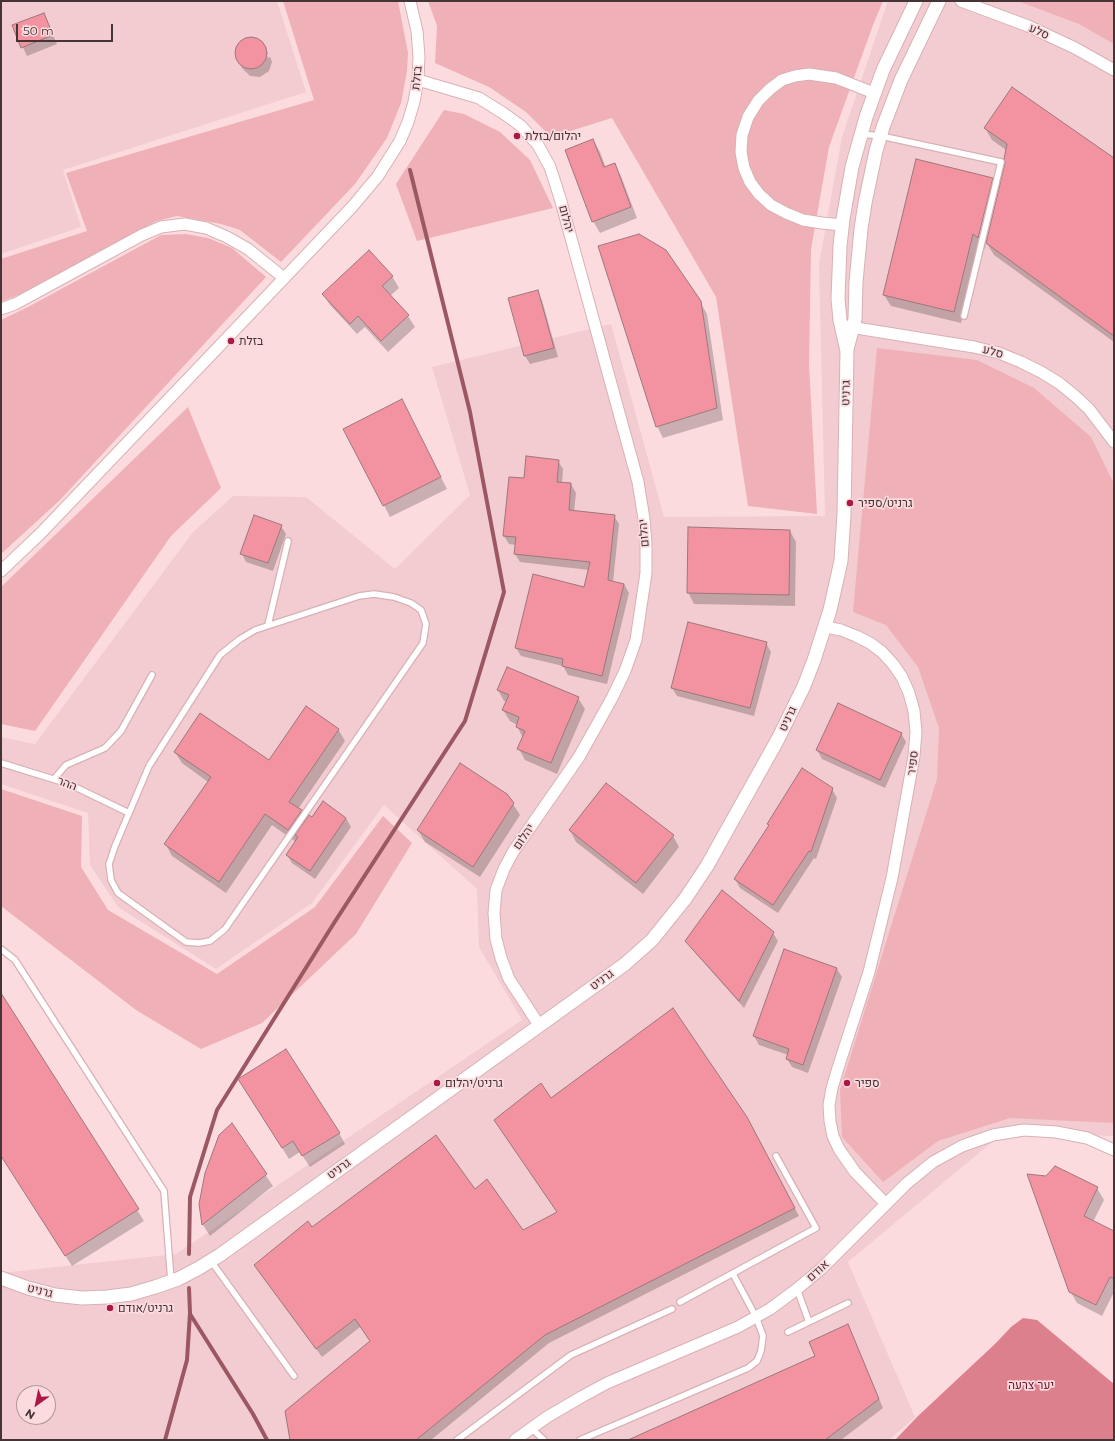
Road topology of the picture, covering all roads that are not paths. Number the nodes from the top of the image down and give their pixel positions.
1 (410, 1) edge
2 (916, 1) edge
3 (939, 1) edge
4 (961, 1) edge
5 (1114, 70) edge
6 (418, 80) junction
7 (874, 93) junction
8 (861, 134) junction
9 (880, 136) junction
10 (842, 225) junction
11 (284, 278) junction
12 (1, 309) edge
13 (964, 316) dead end
14 (848, 326) junction
15 (1114, 442) edge
16 (288, 540) dead end
17 (1, 571) edge
18 (268, 625) junction
19 (826, 627) junction
20 (152, 675) dead end
21 (1, 763) edge
22 (54, 779) junction
23 (129, 813) junction
24 (1, 949) edge
25 (539, 1025) junction
26 (1114, 1150) edge
27 (776, 1156) dead end
28 (886, 1204) junction
29 (211, 1261) junction
30 (733, 1274) junction
31 (1, 1278) edge
32 (171, 1281) junction
33 (797, 1289) junction
34 (680, 1302) dead end
35 (848, 1303) dead end
36 (672, 1309) dead end
37 (756, 1317) junction
38 (809, 1322) junction
39 (788, 1332) dead end
40 (294, 1376) dead end
41 (531, 1428) junction
42 (457, 1440) edge
43 (515, 1440) edge
44 (544, 1440) edge
45 (580, 1440) edge

1 - 6 street, בזלת
2 - 7 street
3 - 9 street
4 - 5 street, סלע
6 - 11 street, בזלת
6 - 25 street, יהלום
7 - 8 street
7 - 10 street
8 - 9 lane
8 - 10 street
9 - 13 lane
9 - 14 street
10 - 14 street
11 - 12 street
11 - 17 street, בזלת
14 - 15 street, סלע
14 - 19 street, גרניט
16 - 18 lane
18 - 23 lane
18 - 23 lane
19 - 25 street, גרניט
19 - 28 street, ספיר
20 - 22 lane
21 - 22 lane, ההר
22 - 23 lane, ההר
24 - 32 lane
25 - 29 street, גרניט
26 - 28 street, אודם
27 - 30 lane
28 - 33 street, אודם
29 - 32 street, גרניט
29 - 40 lane
30 - 34 lane
30 - 37 lane
31 - 32 street, גרניט
33 - 37 street, אודם
33 - 38 lane
35 - 38 lane
36 - 42 lane
37 - 41 street, אודם
37 - 45 lane
38 - 39 lane
41 - 43 street, אודם
41 - 44 lane

